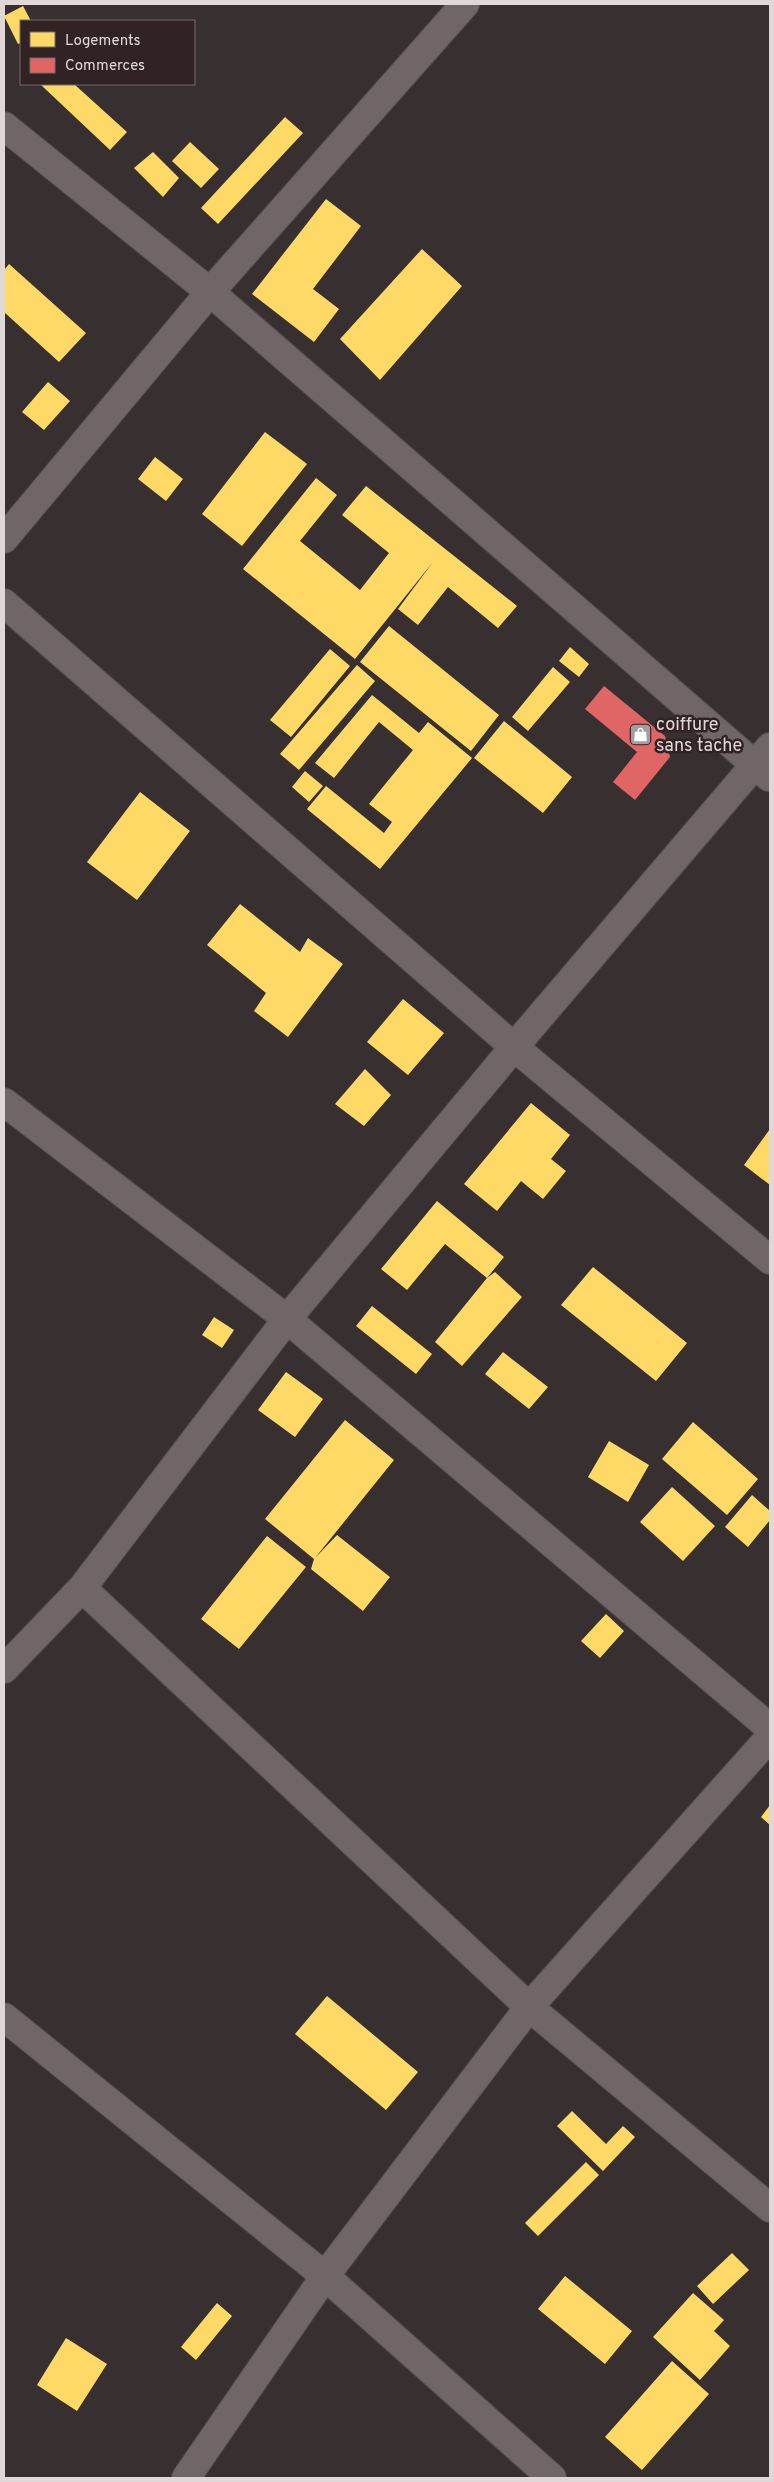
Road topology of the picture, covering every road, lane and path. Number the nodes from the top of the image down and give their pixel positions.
1 (451, 9) edge
2 (4, 126) edge
3 (210, 292) junction
4 (4, 539) edge
5 (4, 603) edge
6 (765, 763) edge
7 (514, 1047) junction
8 (4, 1102) edge
9 (770, 1260) edge
10 (287, 1319) junction
11 (82, 1588) junction
12 (4, 1669) edge
13 (770, 1728) edge
14 (770, 1737) edge
15 (529, 2007) junction
16 (4, 2017) edge
17 (770, 2208) edge
18 (325, 2276) junction
19 (186, 2478) edge
20 (552, 2478) edge

1 - 3 street
2 - 3 street
3 - 4 street
3 - 6 street
5 - 7 street
6 - 7 street
7 - 9 street
7 - 10 street
8 - 10 street
10 - 11 street
10 - 13 street
11 - 12 street
11 - 15 street
14 - 15 street
15 - 17 street
15 - 18 street
16 - 18 street
18 - 19 street
18 - 20 street

